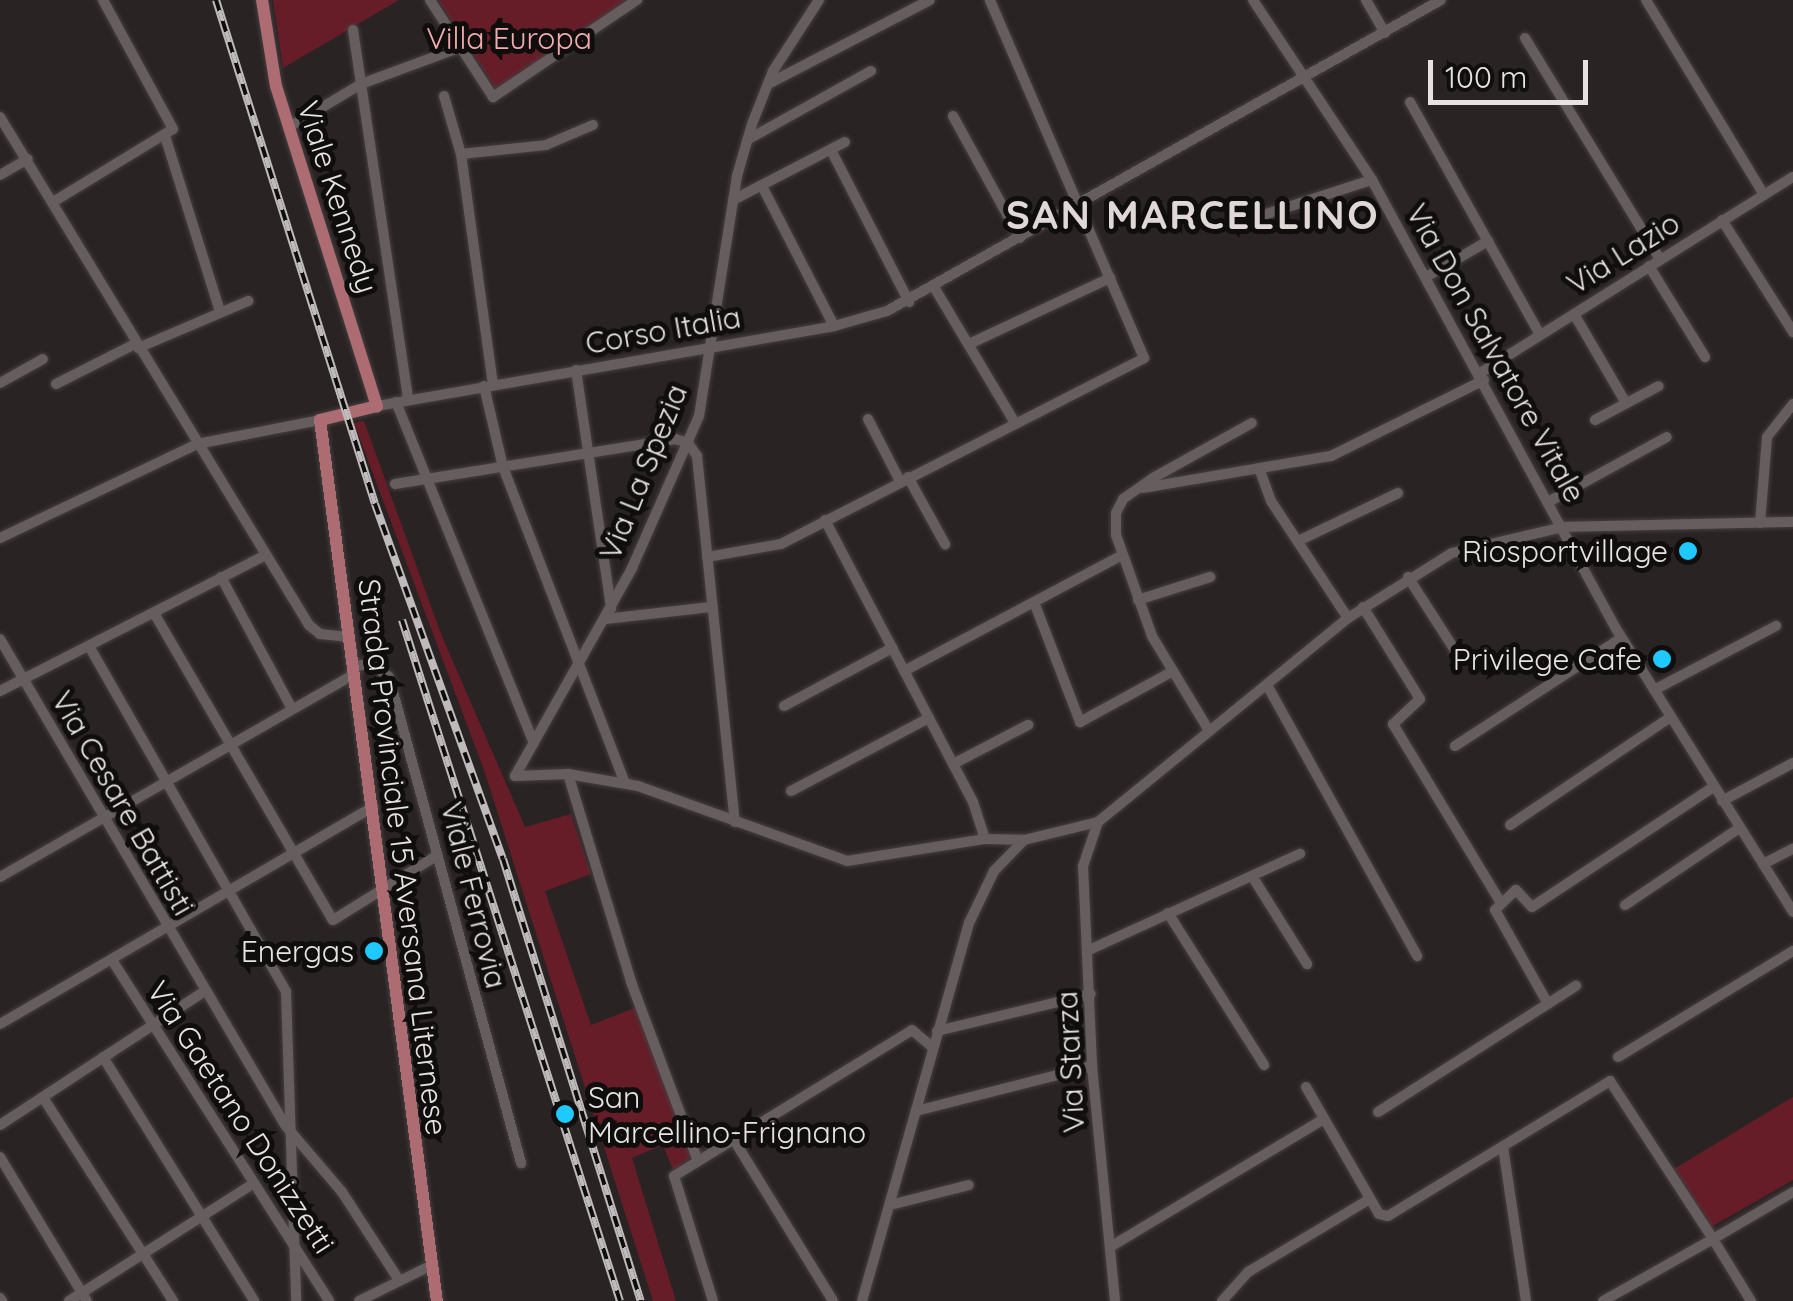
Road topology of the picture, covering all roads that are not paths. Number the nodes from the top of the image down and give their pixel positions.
1 (103, 0) edge
2 (262, 0) edge
3 (430, 0) edge
4 (636, 0) edge
5 (819, 0) edge
6 (930, 0) edge
7 (990, 0) edge
8 (1253, 0) edge
9 (1366, 0) edge
10 (1441, 0) edge
11 (1646, 0) edge
12 (352, 30) dead end
13 (1385, 32) junction
14 (1525, 38) dead end
15 (461, 47) junction
16 (871, 71) dead end
17 (1304, 80) junction
18 (361, 84) junction
19 (767, 85) junction
20 (444, 96) dead end
21 (1410, 102) dead end
22 (953, 116) dead end
23 (0, 118) edge
24 (594, 125) dead end
25 (289, 127) junction
26 (165, 136) junction
27 (747, 140) junction
28 (845, 142) dead end
29 (832, 150) junction
30 (461, 154) junction
31 (28, 160) junction
32 (0, 175) edge
33 (1793, 177) edge
34 (1372, 180) junction
35 (762, 186) junction
36 (1764, 195) junction
37 (733, 200) junction
38 (53, 202) junction
39 (1078, 205) junction
40 (1254, 218) dead end
41 (1722, 220) junction
42 (1020, 238) junction
43 (1488, 242) junction
44 (1660, 260) junction
45 (1648, 266) junction
46 (1426, 277) junction
47 (1110, 278) junction
48 (934, 287) junction
49 (248, 302) dead end
50 (909, 302) junction
51 (220, 312) junction
52 (1574, 314) junction
53 (834, 326) junction
54 (1793, 332) edge
55 (1540, 335) junction
56 (969, 344) junction
57 (136, 346) junction
58 (715, 346) junction
59 (1705, 357) dead end
60 (43, 359) dead end
61 (576, 370) junction
62 (1482, 377) junction
63 (0, 383) edge
64 (56, 384) dead end
65 (488, 386) junction
66 (1659, 386) dead end
67 (402, 401) junction
68 (1626, 403) junction
69 (1793, 404) edge
70 (377, 406) junction
71 (320, 420) junction
72 (868, 420) dead end
73 (1595, 420) dead end
74 (1014, 421) junction
75 (1252, 423) dead end
76 (1667, 438) dead end
77 (688, 443) junction
78 (196, 444) junction
79 (589, 453) junction
80 (503, 467) junction
81 (1259, 468) junction
82 (427, 479) junction
83 (904, 479) junction
84 (395, 484) dead end
85 (1137, 489) junction
86 (1398, 493) dead end
87 (1550, 501) junction
88 (826, 520) junction
89 (1793, 522) edge
90 (1760, 523) junction
91 (1564, 528) junction
92 (0, 538) edge
93 (1298, 541) junction
94 (945, 544) dead end
95 (266, 555) junction
96 (1122, 556) junction
97 (707, 557) junction
98 (221, 577) junction
99 (1210, 578) dead end
100 (1408, 578) junction
101 (1138, 600) junction
102 (1034, 602) junction
103 (712, 607) junction
104 (1363, 608) junction
105 (154, 613) junction
106 (608, 614) junction
107 (1348, 618) junction
108 (1776, 626) dead end
109 (350, 637) junction
110 (1621, 638) junction
111 (0, 639) edge
112 (89, 646) junction
113 (892, 648) junction
114 (1461, 660) dead end
115 (578, 668) junction
116 (354, 670) junction
117 (904, 671) junction
118 (1173, 672) junction
119 (22, 680) junction
120 (1266, 686) junction
121 (1654, 690) junction
122 (0, 692) edge
123 (784, 706) dead end
124 (292, 709) junction
125 (929, 718) junction
126 (1670, 718) junction
127 (1028, 725) dead end
128 (1208, 729) junction
129 (233, 742) junction
130 (534, 743) junction
131 (1455, 746) dead end
132 (1793, 762) edge
133 (953, 764) junction
134 (568, 774) junction
135 (168, 780) junction
136 (625, 783) junction
137 (1713, 787) junction
138 (791, 790) dead end
139 (1722, 801) junction
140 (373, 808) junction
141 (102, 818) junction
142 (736, 822) junction
143 (1098, 822) junction
144 (1510, 825) dead end
145 (1739, 828) junction
146 (985, 839) junction
147 (1024, 840) junction
148 (1793, 848) edge
149 (1300, 854) dead end
150 (296, 855) junction
151 (438, 855) junction
152 (1762, 864) junction
153 (0, 876) edge
154 (1252, 876) junction
155 (383, 890) junction
156 (232, 892) junction
157 (1789, 897) edge
158 (1502, 904) junction
159 (1625, 905) dead end
160 (1793, 912) edge
161 (1168, 913) junction
162 (167, 929) junction
163 (1089, 950) junction
164 (1793, 951) edge
165 (1417, 956) dead end
166 (112, 960) junction
167 (1307, 964) dead end
168 (1576, 986) dead end
169 (203, 992) junction
170 (1091, 994) junction
171 (1548, 1004) junction
172 (0, 1024) edge
173 (151, 1024) junction
174 (937, 1031) junction
175 (932, 1047) junction
176 (103, 1057) junction
177 (1618, 1057) dead end
178 (1264, 1065) dead end
179 (1092, 1066) junction
180 (1306, 1087) dead end
181 (44, 1099) junction
182 (916, 1111) junction
183 (1378, 1112) dead end
184 (1324, 1119) junction
185 (0, 1125) edge
186 (291, 1134) junction
187 (734, 1140) junction
188 (1503, 1147) junction
189 (0, 1157) edge
190 (698, 1161) junction
191 (521, 1162) dead end
192 (253, 1184) junction
193 (970, 1185) dead end
194 (1793, 1192) edge
195 (1370, 1199) junction
196 (894, 1204) junction
197 (203, 1216) junction
198 (1713, 1238) junction
199 (294, 1246) junction
200 (1110, 1247) junction
201 (144, 1254) junction
202 (432, 1264) junction
203 (397, 1277) junction
204 (84, 1297) edge
205 (69, 1301) edge
206 (173, 1301) edge
207 (254, 1301) edge
208 (296, 1301) edge
209 (329, 1301) edge
210 (359, 1301) edge
211 (437, 1301) edge
212 (714, 1301) edge
213 (833, 1301) edge
214 (862, 1301) edge
215 (1115, 1301) edge
216 (1222, 1301) edge
217 (1526, 1301) edge
218 (1603, 1301) edge
219 (1751, 1301) edge

1 - 26 street
2 - 25 main road, Viale Kennedy
3 - 15 street
4 - 15 street
5 - 19 street, Via La Spezia
6 - 19 street
7 - 39 street
8 - 17 street, Via Don Salvatore Vitale
9 - 13 street
10 - 13 street, Corso Italia
11 - 36 street
12 - 18 street
13 - 17 street, Corso Italia
14 - 44 street
15 - 18 street
16 - 27 street
17 - 34 street, Via Don Salvatore Vitale
17 - 39 street, Corso Italia
18 - 25 street
18 - 67 street
19 - 27 street, Via La Spezia
20 - 30 street
21 - 43 street
22 - 42 street
23 - 31 street
24 - 30 street
25 - 70 main road, Viale Kennedy
26 - 38 street
26 - 51 street
27 - 37 street, Via La Spezia
28 - 29 street
29 - 35 street
29 - 50 street
30 - 65 street
31 - 32 street
31 - 38 street
33 - 36 street, Via Lazio
34 - 40 street
34 - 46 street, Via Don Salvatore Vitale
35 - 37 street
35 - 53 street
36 - 41 street, Via Lazio
37 - 58 street, Via La Spezia
38 - 57 street
39 - 42 street, Corso Italia
39 - 47 street
41 - 44 street, Via Lazio
41 - 54 street
42 - 48 street, Corso Italia
43 - 46 street
43 - 55 street
44 - 45 street, Via Lazio
45 - 52 street, Via Lazio
45 - 59 street
46 - 62 street, Via Don Salvatore Vitale
47 - 56 street
47 - 74 street
48 - 50 street, Corso Italia
48 - 56 street
49 - 51 street
50 - 53 street, Corso Italia
51 - 57 street
52 - 55 street, Via Lazio
52 - 68 street
53 - 58 street, Corso Italia
55 - 62 street, Via Lazio
56 - 74 street
57 - 64 street
57 - 78 street
58 - 61 street, Corso Italia
58 - 77 street, Via La Spezia
60 - 63 street
61 - 65 street, Corso Italia
61 - 79 street
62 - 81 street, Via Lazio
62 - 87 street, Via Don Salvatore Vitale
65 - 67 street, Corso Italia
65 - 80 street
66 - 68 street
67 - 70 street, Corso Italia
67 - 82 street
68 - 73 street
69 - 90 street
70 - 71 main road, Corso Italia
71 - 78 street, Corso Italia
71 - 109 main road, Strada Provinciale 15 Aversana Liternese
72 - 83 street
74 - 83 street
75 - 85 street
76 - 87 street
77 - 79 street
77 - 97 street
77 - 106 street, Via La Spezia
78 - 92 street, Corso Italia
78 - 95 street
79 - 80 street
79 - 106 street
80 - 82 street
80 - 115 street
81 - 85 street, Via Lazio
81 - 93 street
82 - 84 street
82 - 130 street
83 - 88 street
83 - 94 street
85 - 96 street
86 - 93 street
87 - 91 street, Via Don Salvatore Vitale
88 - 97 street
88 - 113 street
89 - 90 street
90 - 91 street
91 - 100 street
91 - 110 street, Via Don Salvatore Vitale
93 - 107 street
95 - 98 street
95 - 109 street
96 - 101 street
96 - 102 street
97 - 103 street
98 - 105 street
98 - 124 street
99 - 101 street
100 - 104 street
100 - 114 street
101 - 118 street
102 - 117 street
102 - 118 street
103 - 106 street
103 - 142 street
104 - 107 street
104 - 158 street
105 - 112 street
105 - 129 street
106 - 115 street, Via La Spezia
107 - 120 street
108 - 121 street
109 - 116 main road, Strada Provinciale 15 Aversana Liternese
110 - 121 street, Via Don Salvatore Vitale
110 - 131 street
111 - 119 street, Via Cesare Battisti
112 - 119 street
112 - 135 street
113 - 117 street
113 - 123 street
115 - 130 street, Via La Spezia
115 - 136 street
116 - 124 street
116 - 140 main road, Strada Provinciale 15 Aversana Liternese
116 - 151 street, Viale Ferrovia
117 - 125 street
118 - 128 street
119 - 122 street
119 - 141 street, Via Cesare Battisti
120 - 128 street
120 - 165 street
121 - 126 street, Via Don Salvatore Vitale
124 - 129 street
125 - 133 street
125 - 138 street
126 - 137 street, Via Don Salvatore Vitale
126 - 144 street
127 - 133 street
128 - 143 street
129 - 135 street
129 - 150 street
130 - 134 street, Via La Spezia
132 - 139 street
133 - 146 street
134 - 136 street
134 - 190 street
135 - 141 street
135 - 156 street
136 - 142 street
137 - 139 street, Via Don Salvatore Vitale
137 - 158 street
139 - 145 street, Via Don Salvatore Vitale
140 - 150 street
140 - 155 main road, Strada Provinciale 15 Aversana Liternese
141 - 153 street
141 - 162 street, Via Cesare Battisti
142 - 146 street
143 - 147 street
143 - 163 street, Via Starza
145 - 152 street, Via Don Salvatore Vitale
145 - 159 street
146 - 147 street
147 - 174 street
148 - 152 street
149 - 154 street
150 - 155 street
150 - 156 street
151 - 155 street
151 - 191 street, Viale Ferrovia
152 - 157 street, Via Don Salvatore Vitale
154 - 161 street
154 - 167 street
155 - 202 main road, Strada Provinciale 15 Aversana Liternese
156 - 162 street
156 - 186 street
157 - 160 street, Via Don Salvatore Vitale
158 - 171 street
161 - 163 street
161 - 178 street
162 - 166 street
162 - 169 street, Via Cesare Battisti
163 - 170 street, Via Starza
164 - 177 street
166 - 172 street
166 - 173 street, Via Gaetano Donizzetti
168 - 171 street
169 - 173 street
169 - 186 street, Via Cesare Battisti
170 - 174 street
170 - 179 street, Via Starza
171 - 183 street
173 - 176 street
173 - 192 street, Via Gaetano Donizzetti
174 - 175 street
175 - 182 street
175 - 187 street
176 - 181 street
176 - 197 street
179 - 182 street
179 - 200 street, Via Starza
180 - 184 street
181 - 185 street
181 - 201 street
182 - 196 street
184 - 195 street
184 - 200 street
186 - 199 street
186 - 203 street, Via Cesare Battisti
187 - 190 street
187 - 213 street
188 - 195 street
188 - 198 street
188 - 217 street
189 - 204 street
190 - 212 street
192 - 197 street
192 - 199 street, Via Gaetano Donizzetti
193 - 196 street
194 - 198 street
195 - 216 street
196 - 214 street
197 - 201 street
197 - 207 street
198 - 218 street
198 - 219 street
199 - 208 street
199 - 209 street, Via Gaetano Donizzetti
200 - 215 street, Via Starza
201 - 204 street
201 - 206 street
202 - 203 street
202 - 211 main road, Strada Provinciale 15 Aversana Liternese
203 - 210 street
204 - 205 street

